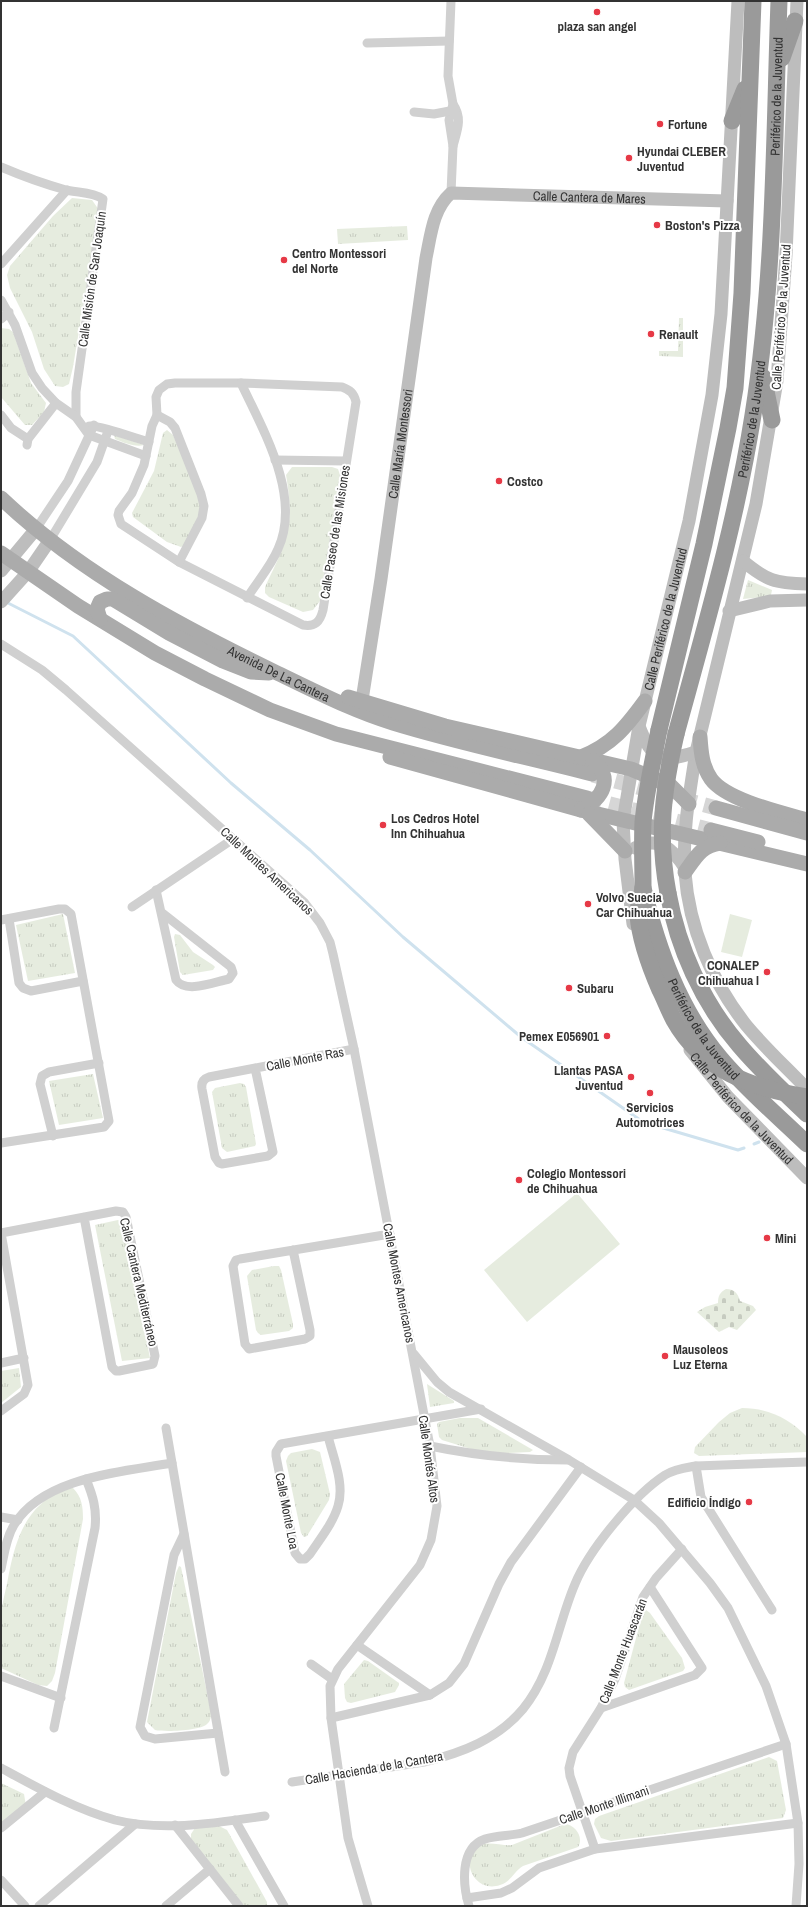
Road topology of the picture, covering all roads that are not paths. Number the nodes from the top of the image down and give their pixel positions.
1 (451, 1) edge
2 (738, 1) edge
3 (753, 1) edge
4 (779, 1) edge
5 (796, 1) edge
6 (795, 21) junction
7 (449, 41) junction
8 (368, 43) dead end
9 (776, 73) junction
10 (749, 80) junction
11 (454, 108) junction
12 (414, 112) dead end
13 (732, 121) junction
14 (1, 167) edge
15 (67, 190) junction
16 (452, 193) junction
17 (727, 201) junction
18 (1, 264) edge
19 (1, 300) edge
20 (9, 312) junction
21 (1, 318) edge
22 (761, 363) junction
23 (241, 383) junction
24 (56, 403) junction
25 (1, 415) edge
26 (157, 415) junction
27 (76, 418) junction
28 (772, 420) junction
29 (94, 425) junction
30 (83, 426) junction
31 (108, 431) junction
32 (89, 435) junction
33 (104, 442) junction
34 (149, 442) junction
35 (146, 456) junction
36 (275, 460) junction
37 (346, 461) junction
38 (73, 472) junction
39 (86, 481) junction
40 (1, 498) edge
41 (36, 529) junction
42 (50, 540) junction
43 (4, 561) edge
44 (743, 561) junction
45 (179, 562) junction
46 (28, 572) junction
47 (791, 583) junction
48 (807, 584) edge
49 (247, 598) junction
50 (791, 599) junction
51 (807, 600) edge
52 (1, 602) edge
53 (729, 611) junction
54 (100, 619) junction
55 (1, 644) edge
56 (278, 673) junction
57 (327, 696) junction
58 (362, 700) junction
59 (645, 701) junction
60 (639, 726) junction
61 (700, 737) junction
62 (696, 752) junction
63 (589, 764) junction
64 (631, 769) junction
65 (689, 804) junction
66 (585, 807) junction
67 (716, 808) tunnel mouth
68 (807, 820) edge
69 (624, 821) junction
70 (711, 830) tunnel mouth
71 (807, 833) edge
72 (686, 834) junction
73 (233, 839) junction
74 (720, 843) junction
75 (807, 854) edge
76 (625, 855) junction
77 (807, 864) edge
78 (685, 870) junction
79 (643, 888) junction
80 (156, 890) junction
81 (132, 907) dead end
82 (161, 912) junction
83 (5, 919) edge
84 (83, 981) junction
85 (354, 1049) junction
86 (99, 1063) junction
87 (255, 1068) junction
88 (807, 1089) edge
89 (807, 1097) edge
90 (807, 1114) edge
91 (53, 1136) junction
92 (1, 1143) edge
93 (807, 1144) edge
94 (807, 1178) edge
95 (84, 1218) junction
96 (1, 1233) edge
97 (390, 1234) junction
98 (294, 1250) junction
99 (412, 1352) junction
100 (24, 1358) junction
101 (1, 1363) edge
102 (481, 1409) junction
103 (1, 1411) edge
104 (424, 1418) junction
105 (166, 1428) dead end
106 (328, 1436) junction
107 (430, 1446) junction
108 (569, 1460) junction
109 (807, 1462) edge
110 (172, 1463) junction
111 (696, 1466) junction
112 (581, 1467) junction
113 (86, 1479) junction
114 (634, 1500) junction
115 (1, 1517) edge
116 (18, 1520) junction
117 (5, 1534) edge
118 (184, 1534) junction
119 (682, 1549) junction
120 (1, 1569) edge
121 (650, 1587) junction
122 (772, 1610) dead end
123 (357, 1645) junction
124 (311, 1664) dead end
125 (1, 1676) edge
126 (332, 1679) junction
127 (430, 1695) junction
128 (61, 1698) junction
129 (601, 1708) junction
130 (330, 1718) junction
131 (54, 1728) dead end
132 (218, 1733) junction
133 (786, 1744) junction
134 (1, 1768) edge
135 (225, 1772) dead end
136 (338, 1775) junction
137 (292, 1782) dead end
138 (45, 1792) junction
139 (581, 1812) junction
140 (264, 1816) dead end
141 (235, 1820) junction
142 (798, 1823) junction
143 (135, 1824) junction
144 (174, 1826) junction
145 (1, 1828) edge
146 (595, 1849) junction
147 (210, 1869) junction
148 (1, 1880) edge
149 (468, 1902) edge
150 (25, 1906) edge
151 (39, 1906) edge
152 (166, 1906) edge
153 (239, 1906) edge
154 (284, 1906) edge
155 (368, 1906) edge
156 (796, 1906) edge

1 - 7 street
2 - 13 main road, Calle Periférico de la Juventud
3 - 10 highway, Periférico de la Juventud
4 - 9 highway, Periférico de la Juventud
5 - 6 main road, Calle Periférico de la Juventud
6 - 9 highway
6 - 28 main road, Calle Periférico de la Juventud
7 - 8 street
7 - 11 street
9 - 22 highway, Periférico de la Juventud
10 - 13 highway
10 - 79 highway, Periférico de la Juventud, bridge
11 - 12 street
11 - 16 street
13 - 17 main road, Calle Periférico de la Juventud
14 - 15 street, Calle Misión de San Joaquín
15 - 18 street
15 - 27 street, Calle Misión de San Joaquín
16 - 17 main road, Calle Cantera de Mares
16 - 58 main road, Calle María Montessori
17 - 59 main road, Calle Periférico de la Juventud
19 - 20 street
20 - 21 street
20 - 24 street
22 - 28 highway
22 - 90 highway, Periférico de la Juventud, bridge
23 - 26 street, Calle Paseo de las Misiones
23 - 36 street
23 - 37 street, Calle Paseo de las Misiones
24 - 25 street
24 - 27 street
26 - 34 street, Calle Paseo de las Misiones
26 - 45 street
27 - 30 street
28 - 44 main road, Calle Periférico de la Juventud
29 - 30 street
29 - 31 street
29 - 32 street
30 - 32 street
31 - 33 street
31 - 34 street
32 - 33 street
32 - 38 street
33 - 35 street
33 - 39 street
34 - 35 street, Calle Paseo de las Misiones
35 - 45 street, Calle Paseo de las Misiones
36 - 37 street
36 - 49 street
37 - 49 street, Calle Paseo de las Misiones
38 - 39 street
38 - 41 street
39 - 42 street
40 - 41 main road, Avenida De La Cantera
41 - 42 main road, Avenida De La Cantera
41 - 43 main road
42 - 46 main road
42 - 56 main road, Avenida De La Cantera
43 - 46 main road
44 - 47 main road
44 - 53 main road, Calle Periférico de la Juventud
45 - 49 street, Calle Paseo de las Misiones
46 - 52 main road
46 - 54 main road
47 - 48 main road
47 - 50 main road
50 - 51 main road
50 - 53 main road
53 - 61 main road, Calle Periférico de la Juventud
54 - 56 main road
54 - 66 main road
55 - 73 street, Calle Montes Americanos
56 - 57 main road, Avenida De La Cantera
57 - 58 main road
57 - 63 main road, Avenida De La Cantera
58 - 63 main road
59 - 60 main road, Calle Periférico de la Juventud
59 - 63 main road
60 - 62 main road
60 - 64 main road, Calle Periférico de la Juventud
61 - 62 main road, Calle Periférico de la Juventud
61 - 68 main road
62 - 65 main road, Calle Periférico de la Juventud
63 - 64 main road
63 - 66 main road
64 - 65 main road
64 - 69 main road, Calle Periférico de la Juventud
65 - 72 main road, Calle Periférico de la Juventud
66 - 69 main road
66 - 76 main road
67 - 71 main road
69 - 72 main road
69 - 76 main road, Calle Periférico de la Juventud
70 - 75 main road
72 - 74 main road
72 - 78 main road, Calle Periférico de la Juventud
73 - 80 street
73 - 85 street, Calle Montes Americanos
74 - 77 main road
74 - 78 main road
76 - 78 main road
76 - 94 main road, Calle Periférico de la Juventud
78 - 88 main road, Calle Periférico de la Juventud
79 - 89 highway, bridge
79 - 93 highway, Periférico de la Juventud
80 - 81 street
80 - 82 street
82 - 82 street
83 - 84 street
83 - 84 street
84 - 86 street
85 - 87 street, Calle Monte Ras
85 - 97 street, Calle Montes Americanos
86 - 91 street
86 - 91 street
87 - 87 street, Calle Monte Ras
91 - 92 street
95 - 95 street, Calle Cantera Mediterráneo
95 - 96 street, Calle Cantera Mediterráneo
96 - 100 street
97 - 98 street
97 - 99 street, Calle Montes Americanos
98 - 98 street
99 - 102 street, Calle Montes Americanos
99 - 104 street, Calle Montés Altos
100 - 101 street
100 - 103 street
102 - 104 street, Calle Monte Loa
102 - 108 street, Calle Montes Americanos
104 - 106 street, Calle Monte Loa
104 - 107 street, Calle Montés Altos
105 - 110 street
106 - 106 street, Calle Monte Loa
107 - 108 street
107 - 123 street, Calle Montés Altos
108 - 112 street, Calle Montes Americanos
109 - 111 street, Calle Hacienda de la Cantera
110 - 113 street
110 - 118 street
111 - 114 street, Calle Hacienda de la Cantera
111 - 122 street
112 - 114 street, Calle Montes Americanos
112 - 127 street
113 - 116 street
113 - 128 street
114 - 119 street, Calle Montes Americanos
114 - 136 street, Calle Hacienda de la Cantera
115 - 116 street
116 - 117 street
117 - 120 street
118 - 132 street
118 - 132 street
119 - 121 street, Calle Monte Huascarán
119 - 133 street, Calle Montes Americanos
121 - 129 street, Calle Monte Huascarán
121 - 129 street
123 - 126 street, Calle Montés Altos
123 - 127 street
124 - 126 street
125 - 128 street
126 - 130 street, Calle Montés Altos
127 - 130 street
128 - 131 street
129 - 139 street, Calle Monte Huascarán
130 - 136 street, Calle Montés Altos
132 - 135 street
133 - 139 street, Calle Monte Illimani
133 - 142 street, Calle Montes Americanos
134 - 138 street
136 - 137 street, Calle Hacienda de la Cantera
136 - 155 street, Calle Montés Altos
138 - 143 street
138 - 145 street
139 - 146 street, Calle Monte Huascarán
139 - 149 street, Calle Monte Illimani
140 - 141 street
141 - 144 street
141 - 154 street
142 - 146 street, Calle Monte Illimani
142 - 156 street, Calle Montes Americanos
143 - 144 street
143 - 151 street
144 - 147 street
146 - 149 street, Calle Monte Illimani
147 - 152 street
147 - 153 street
148 - 150 street

